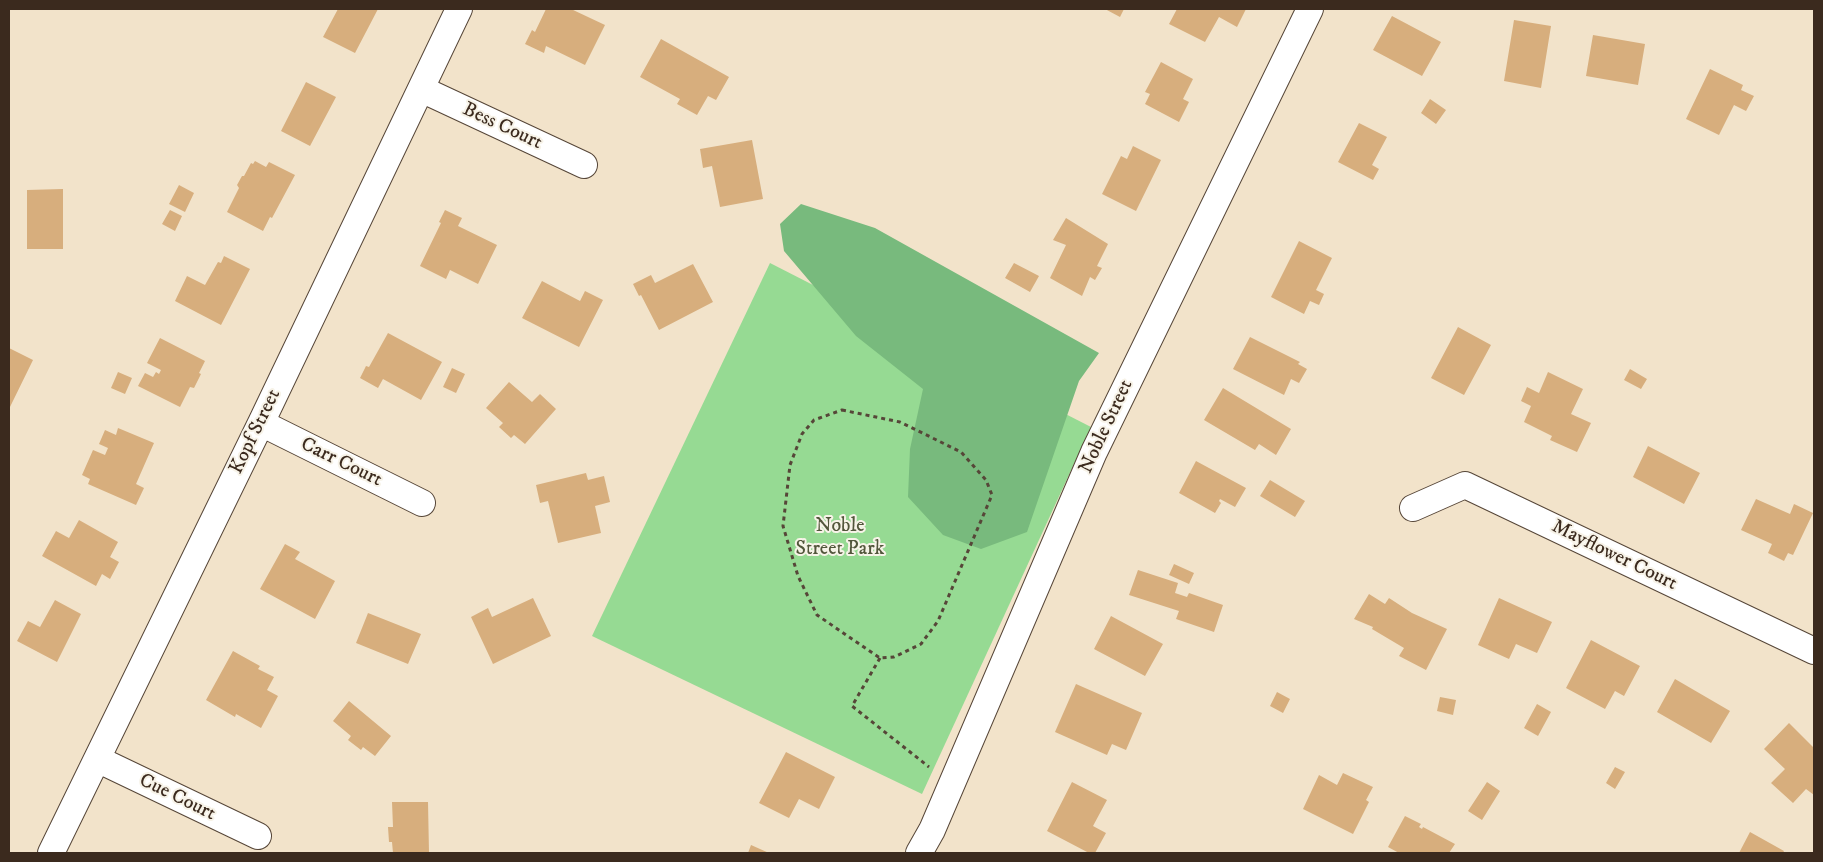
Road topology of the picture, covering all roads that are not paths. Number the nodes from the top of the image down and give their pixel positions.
1 (459, 9) edge
2 (1310, 9) edge
3 (420, 89) junction
4 (584, 166) dead end
5 (261, 423) junction
6 (422, 502) dead end
7 (1413, 508) dead end
8 (1814, 651) edge
9 (97, 759) junction
10 (258, 836) dead end
11 (50, 853) edge
12 (920, 853) edge

1 - 3 street, Kopf Street
2 - 12 street, Noble Street
3 - 4 street, Bess Court
3 - 5 street, Kopf Street
5 - 6 street, Carr Court
5 - 9 street, Kopf Street
7 - 8 street, Mayflower Court
9 - 10 street, Cue Court
9 - 11 street, Kopf Street

